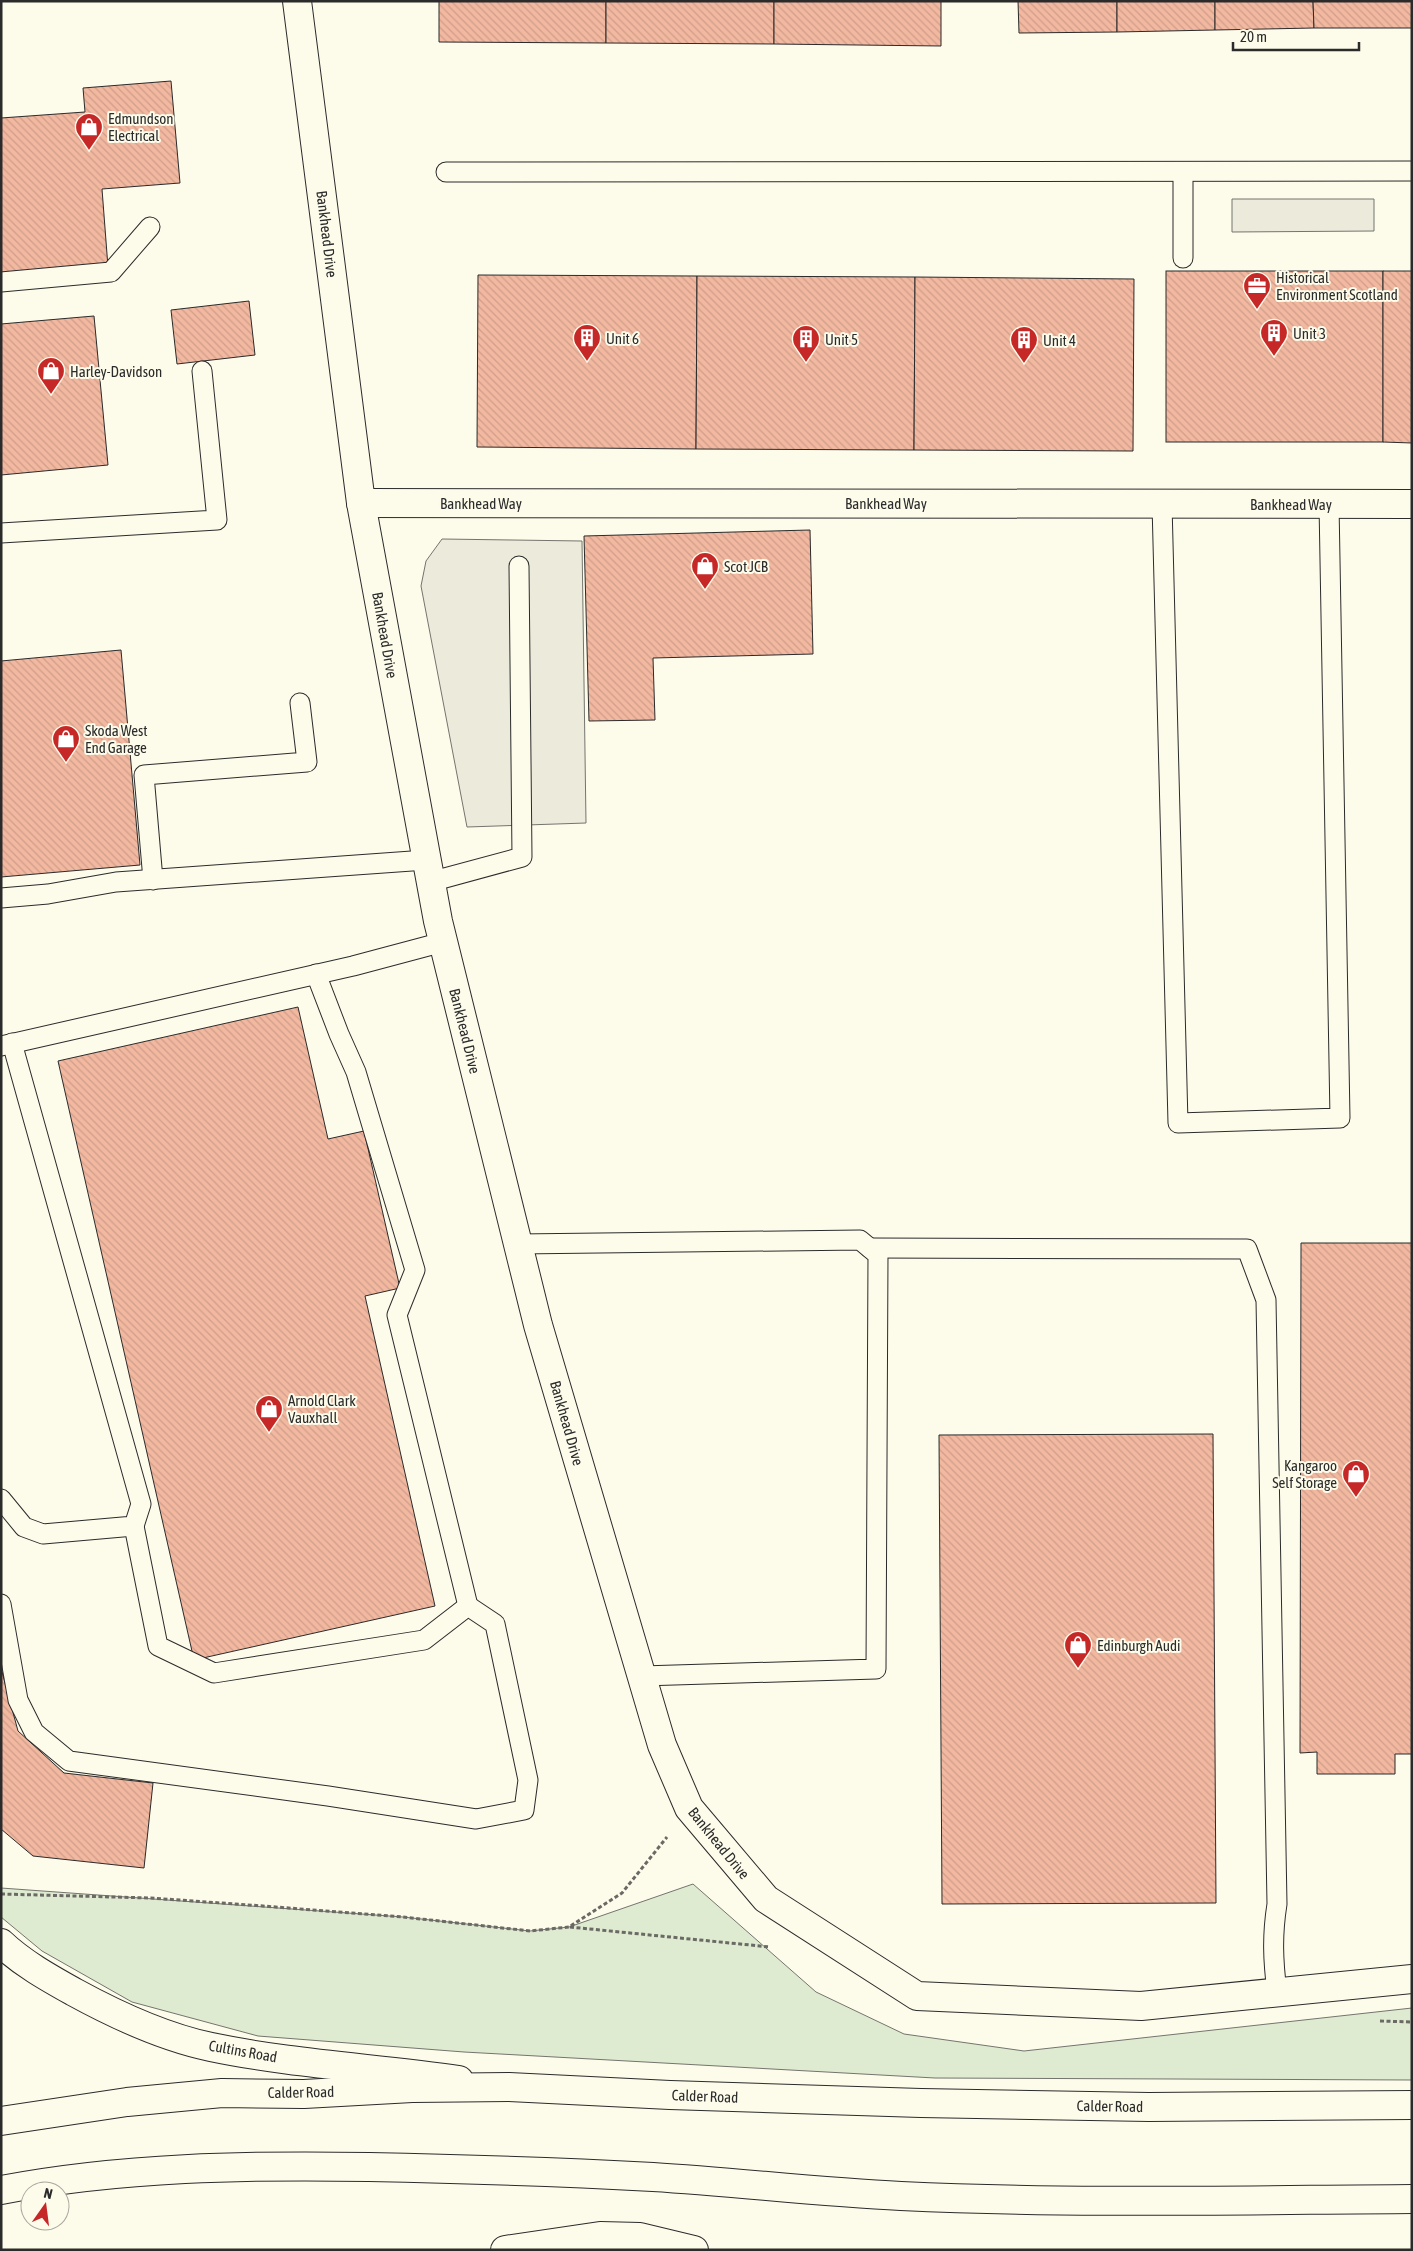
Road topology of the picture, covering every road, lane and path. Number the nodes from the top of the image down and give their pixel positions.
1 (297, 1) edge
2 (1412, 171) edge
3 (446, 172) dead end
4 (1183, 172) junction
5 (150, 227) dead end
6 (1183, 258) dead end
7 (1, 282) edge
8 (202, 370) dead end
9 (360, 503) junction
10 (1162, 504) junction
11 (1329, 504) junction
12 (1412, 504) edge
13 (1, 533) edge
14 (519, 566) dead end
15 (300, 703) dead end
16 (428, 871) junction
17 (153, 880) junction
18 (1, 898) edge
19 (443, 942) junction
20 (316, 974) junction
21 (7, 1044) edge
22 (518, 1244) junction
23 (870, 1248) junction
24 (1, 1499) edge
25 (134, 1526) junction
26 (1, 1604) edge
27 (468, 1606) junction
28 (642, 1676) junction
29 (689, 1808) junction
30 (1, 1894) edge
31 (569, 1927) junction
32 (1, 1943) edge
33 (779, 1948) dead end
34 (1412, 1979) edge
35 (1277, 1992) junction
36 (509, 2087) junction
37 (1412, 2105) edge
38 (1, 2121) edge
39 (1, 2190) edge
40 (1412, 2199) edge
41 (505, 2250) edge
42 (694, 2250) edge

1 - 9 street, Bankhead Drive
2 - 4 lane
3 - 4 lane
4 - 6 lane
5 - 7 lane
8 - 13 lane
9 - 10 street, Bankhead Way
9 - 16 street, Bankhead Drive
10 - 11 street, Bankhead Way
10 - 11 lane
11 - 12 street, Bankhead Way
14 - 16 lane
15 - 17 lane
16 - 17 lane
16 - 19 street, Bankhead Drive
17 - 18 lane
19 - 20 lane
19 - 22 street, Bankhead Drive
20 - 21 lane
20 - 27 lane
21 - 25 lane
22 - 23 lane
22 - 28 street, Bankhead Drive
23 - 28 lane
23 - 35 lane
24 - 25 lane
25 - 27 lane
26 - 27 lane
28 - 29 street, Bankhead Drive
29 - 31 path
29 - 35 street, Bankhead Drive
30 - 31 path
31 - 33 path
32 - 36 street, Cultins Road
34 - 35 street
36 - 37 street, Calder Road
36 - 38 street, Calder Road
39 - 40 street
41 - 42 street

